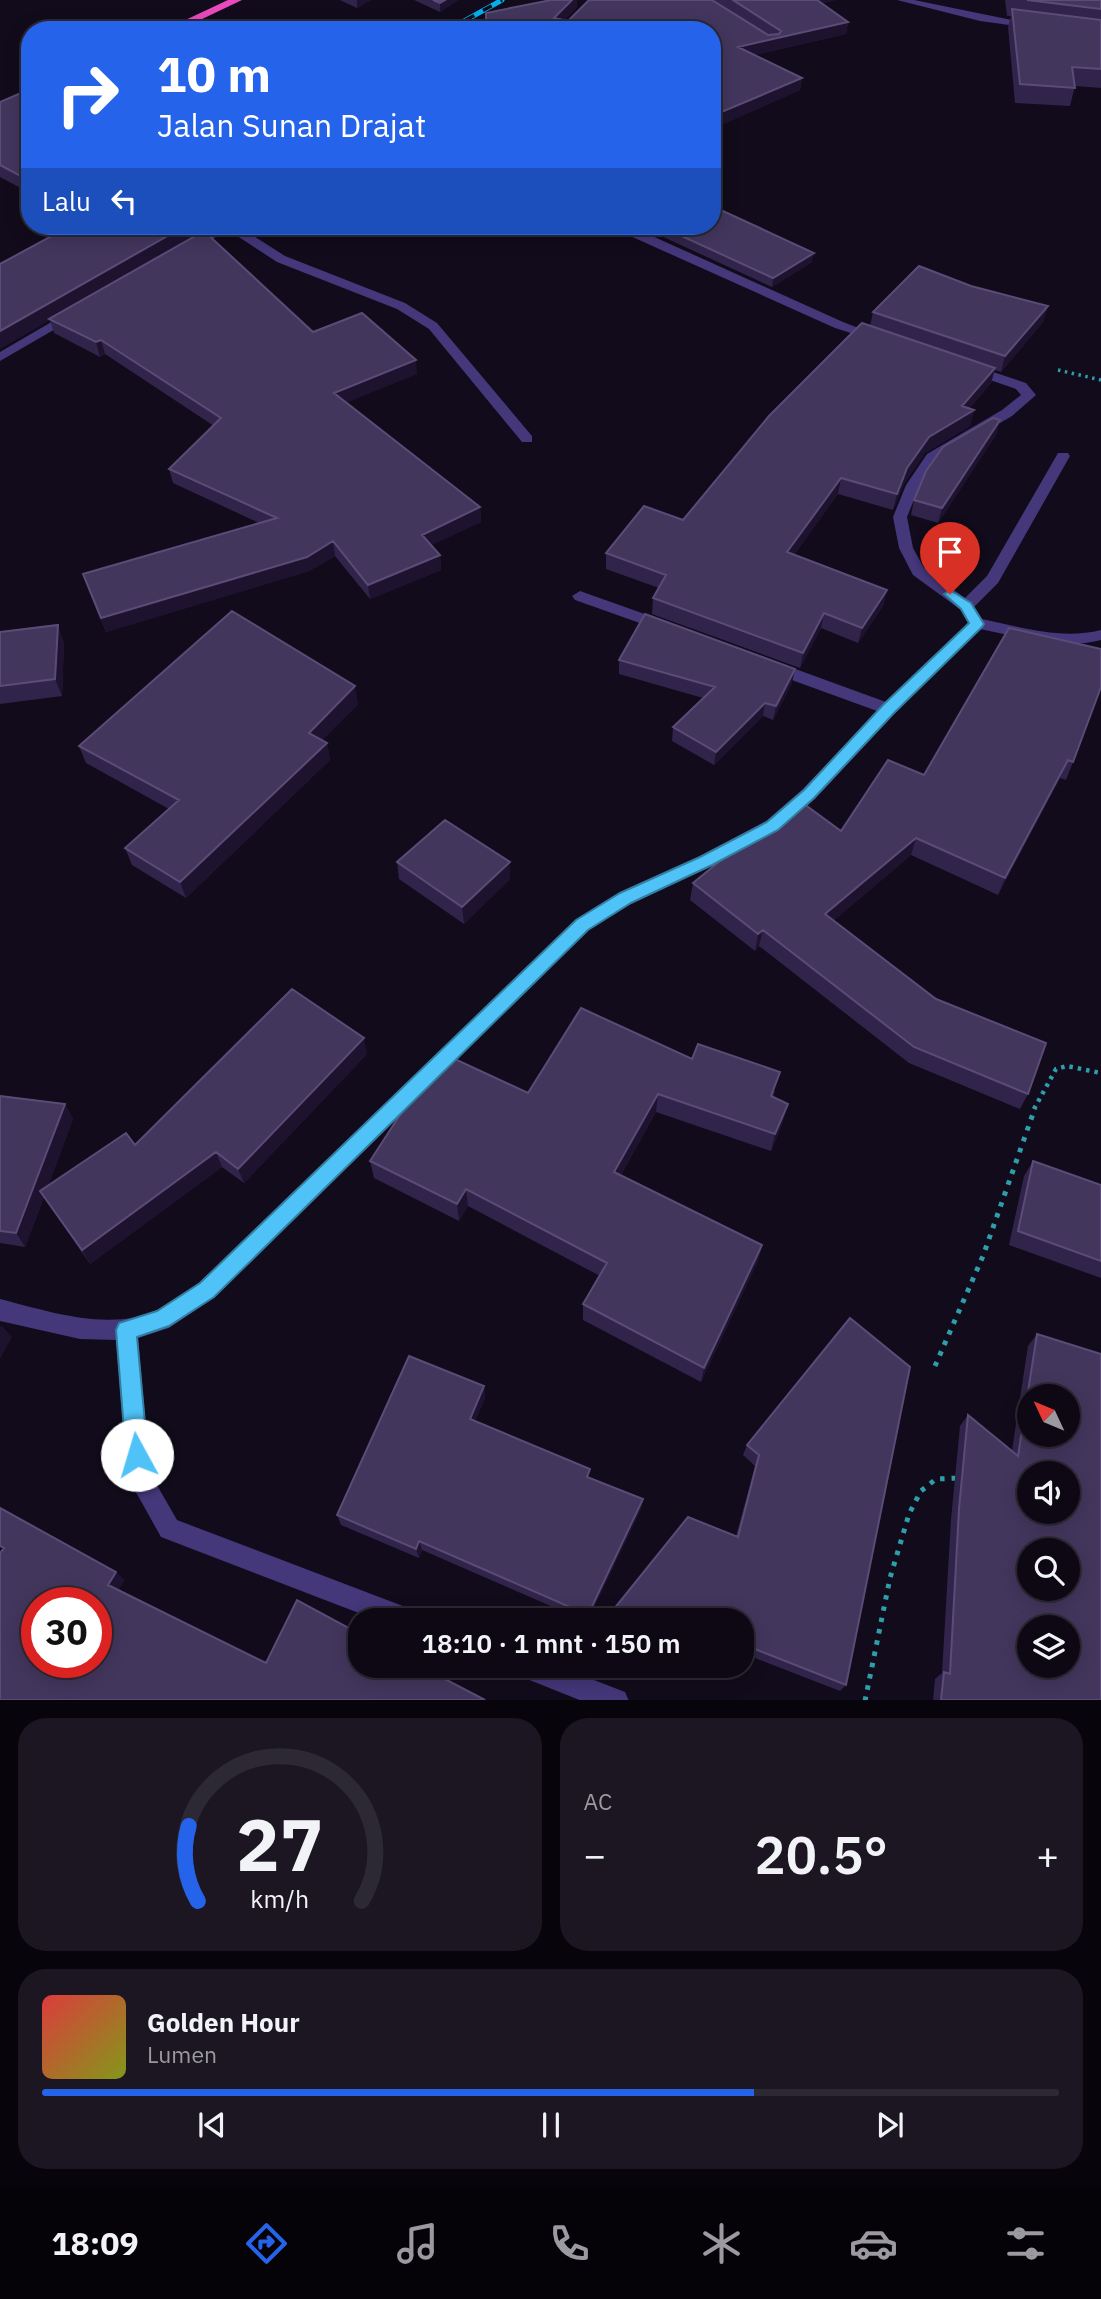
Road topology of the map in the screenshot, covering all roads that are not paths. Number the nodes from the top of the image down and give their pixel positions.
1 (237, 0) edge
2 (902, 0) edge
3 (189, 21) edge
4 (1045, 27) edge
5 (212, 235) edge
6 (242, 235) edge
7 (640, 235) edge
8 (179, 253) edge
9 (83, 307) edge
10 (885, 340) edge
11 (0, 357) edge
12 (959, 365) edge
13 (527, 439) dead end
14 (1063, 456) dead end
15 (580, 596) dead end
16 (967, 606) junction
17 (977, 624) junction
18 (683, 634) edge
19 (1101, 635) edge
20 (760, 662) edge
21 (889, 709) junction
22 (0, 1310) edge
23 (126, 1330) junction
24 (376, 1608) edge
25 (558, 1678) edge
26 (616, 1700) edge

1 - 3 highway
2 - 4 street
5 - 8 street
6 - 13 street
7 - 10 street
9 - 11 street
12 - 16 street
14 - 16 street
15 - 18 street
16 - 17 street
17 - 19 street
17 - 21 street
20 - 21 street
21 - 23 street
22 - 23 street
23 - 24 street
25 - 26 street

